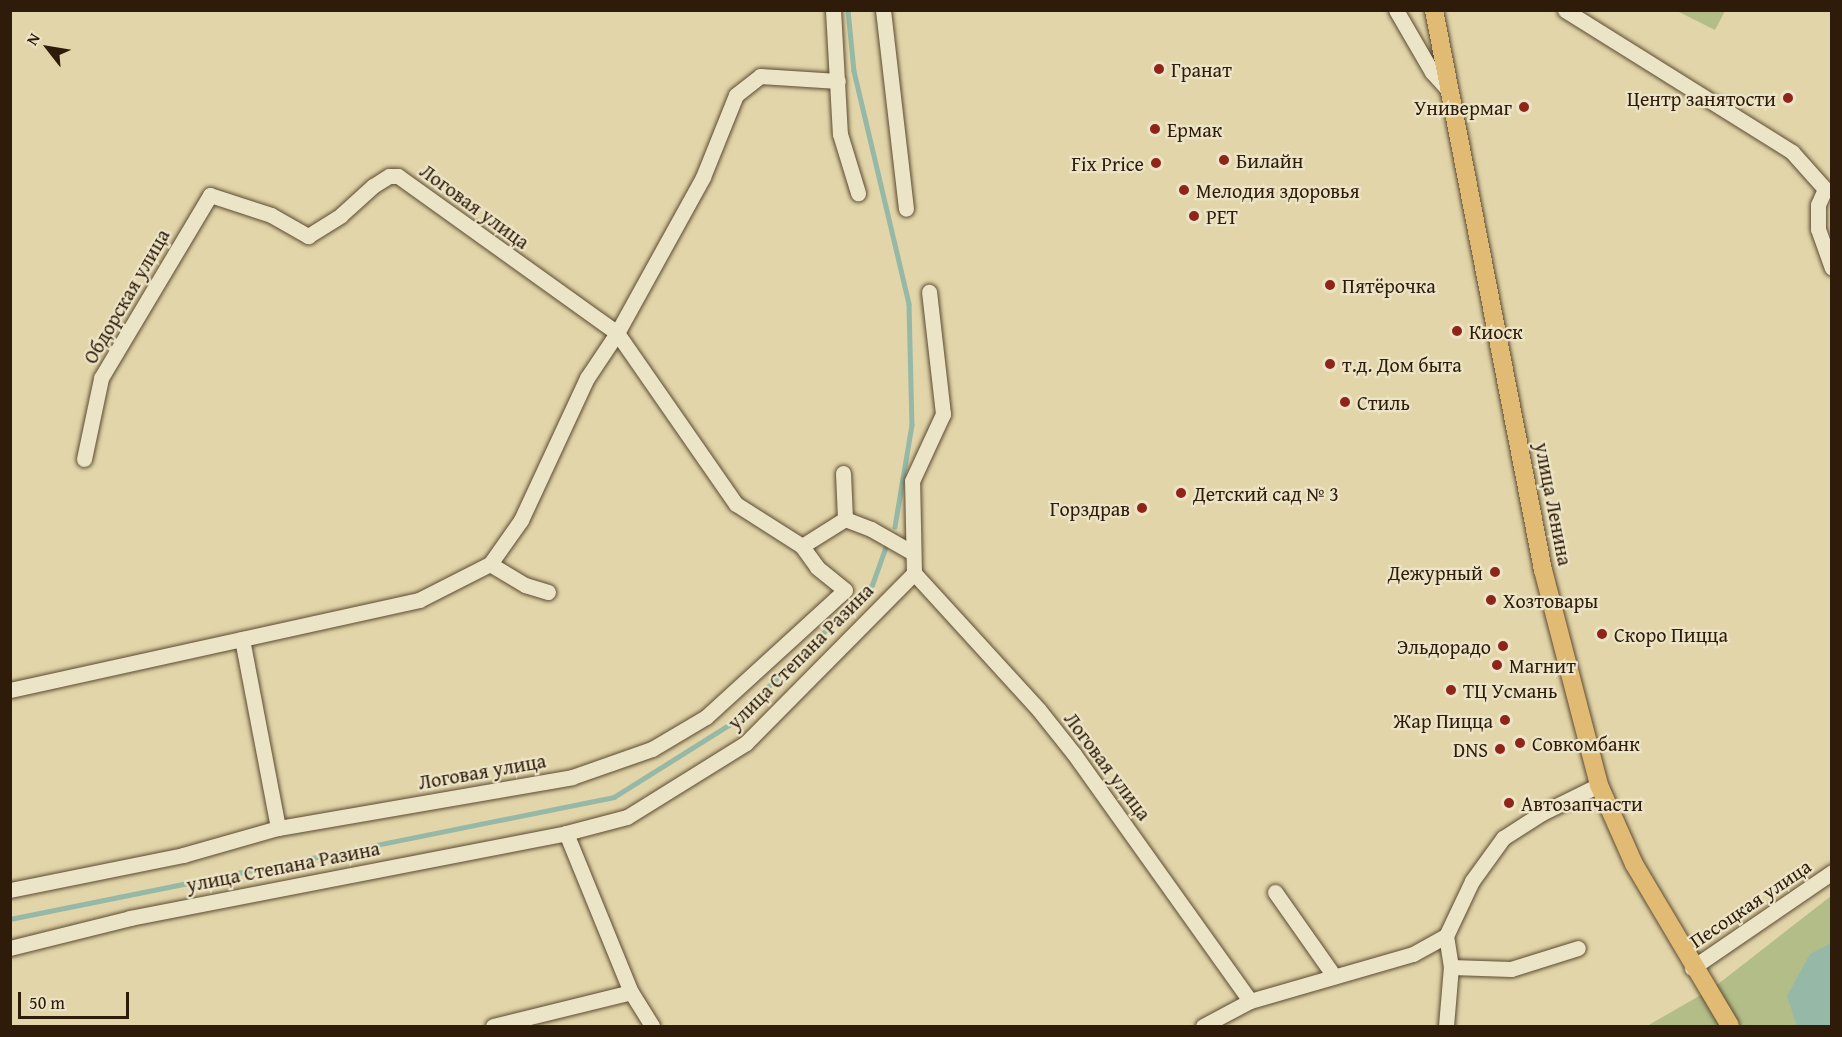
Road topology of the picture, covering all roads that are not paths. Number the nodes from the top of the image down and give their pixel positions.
1 (833, 10) edge
2 (883, 10) edge
3 (1396, 10) edge
4 (1565, 10) edge
5 (1437, 14) edge
6 (838, 81) junction
7 (1451, 93) junction
8 (1828, 187) edge
9 (858, 193) dead end
10 (210, 195) joint
11 (906, 209) dead end
12 (1832, 268) edge
13 (929, 292) dead end
14 (617, 333) junction
15 (84, 459) dead end
16 (843, 473) dead end
17 (845, 519) junction
18 (802, 546) junction
19 (913, 553) junction
20 (490, 564) junction
21 (914, 573) junction
22 (548, 592) dead end
23 (242, 639) junction
24 (10, 690) edge
25 (1599, 785) junction
26 (278, 828) junction
27 (566, 833) junction
28 (1832, 872) edge
29 (10, 890) edge
30 (1275, 892) dead end
31 (1446, 936) junction
32 (10, 948) edge
33 (1578, 948) dead end
34 (1451, 967) junction
35 (1697, 975) junction
36 (1335, 976) junction
37 (631, 992) junction
38 (1250, 1000) junction
39 (493, 1026) edge
40 (652, 1026) edge
41 (1203, 1026) edge
42 (1446, 1026) edge
43 (1730, 1026) edge

1 - 6 street
2 - 11 street
3 - 7 street
4 - 8 street
5 - 7 main road, улица Ленина
6 - 9 street
6 - 14 street
7 - 25 main road, улица Ленина
8 - 12 street
10 - 14 street, Логовая улица
10 - 15 street, Обдорская улица
13 - 19 street
14 - 18 street, Логовая улица
14 - 20 street
16 - 17 street
17 - 18 street
17 - 19 street
18 - 26 street, Логовая улица
19 - 21 street
20 - 22 street
20 - 23 street
21 - 27 street, улица Степана Разина
21 - 38 street, Логовая улица
23 - 24 street
23 - 26 street
25 - 31 street
25 - 35 main road, улица Ленина
26 - 29 street, Логовая улица
27 - 32 street, улица Степана Разина
27 - 37 street
28 - 35 street, Песоцкая улица
30 - 36 street
31 - 34 street
31 - 36 street
33 - 34 street
34 - 42 street
35 - 43 main road, улица Ленина
36 - 38 street
37 - 39 street
37 - 40 street
38 - 41 street

